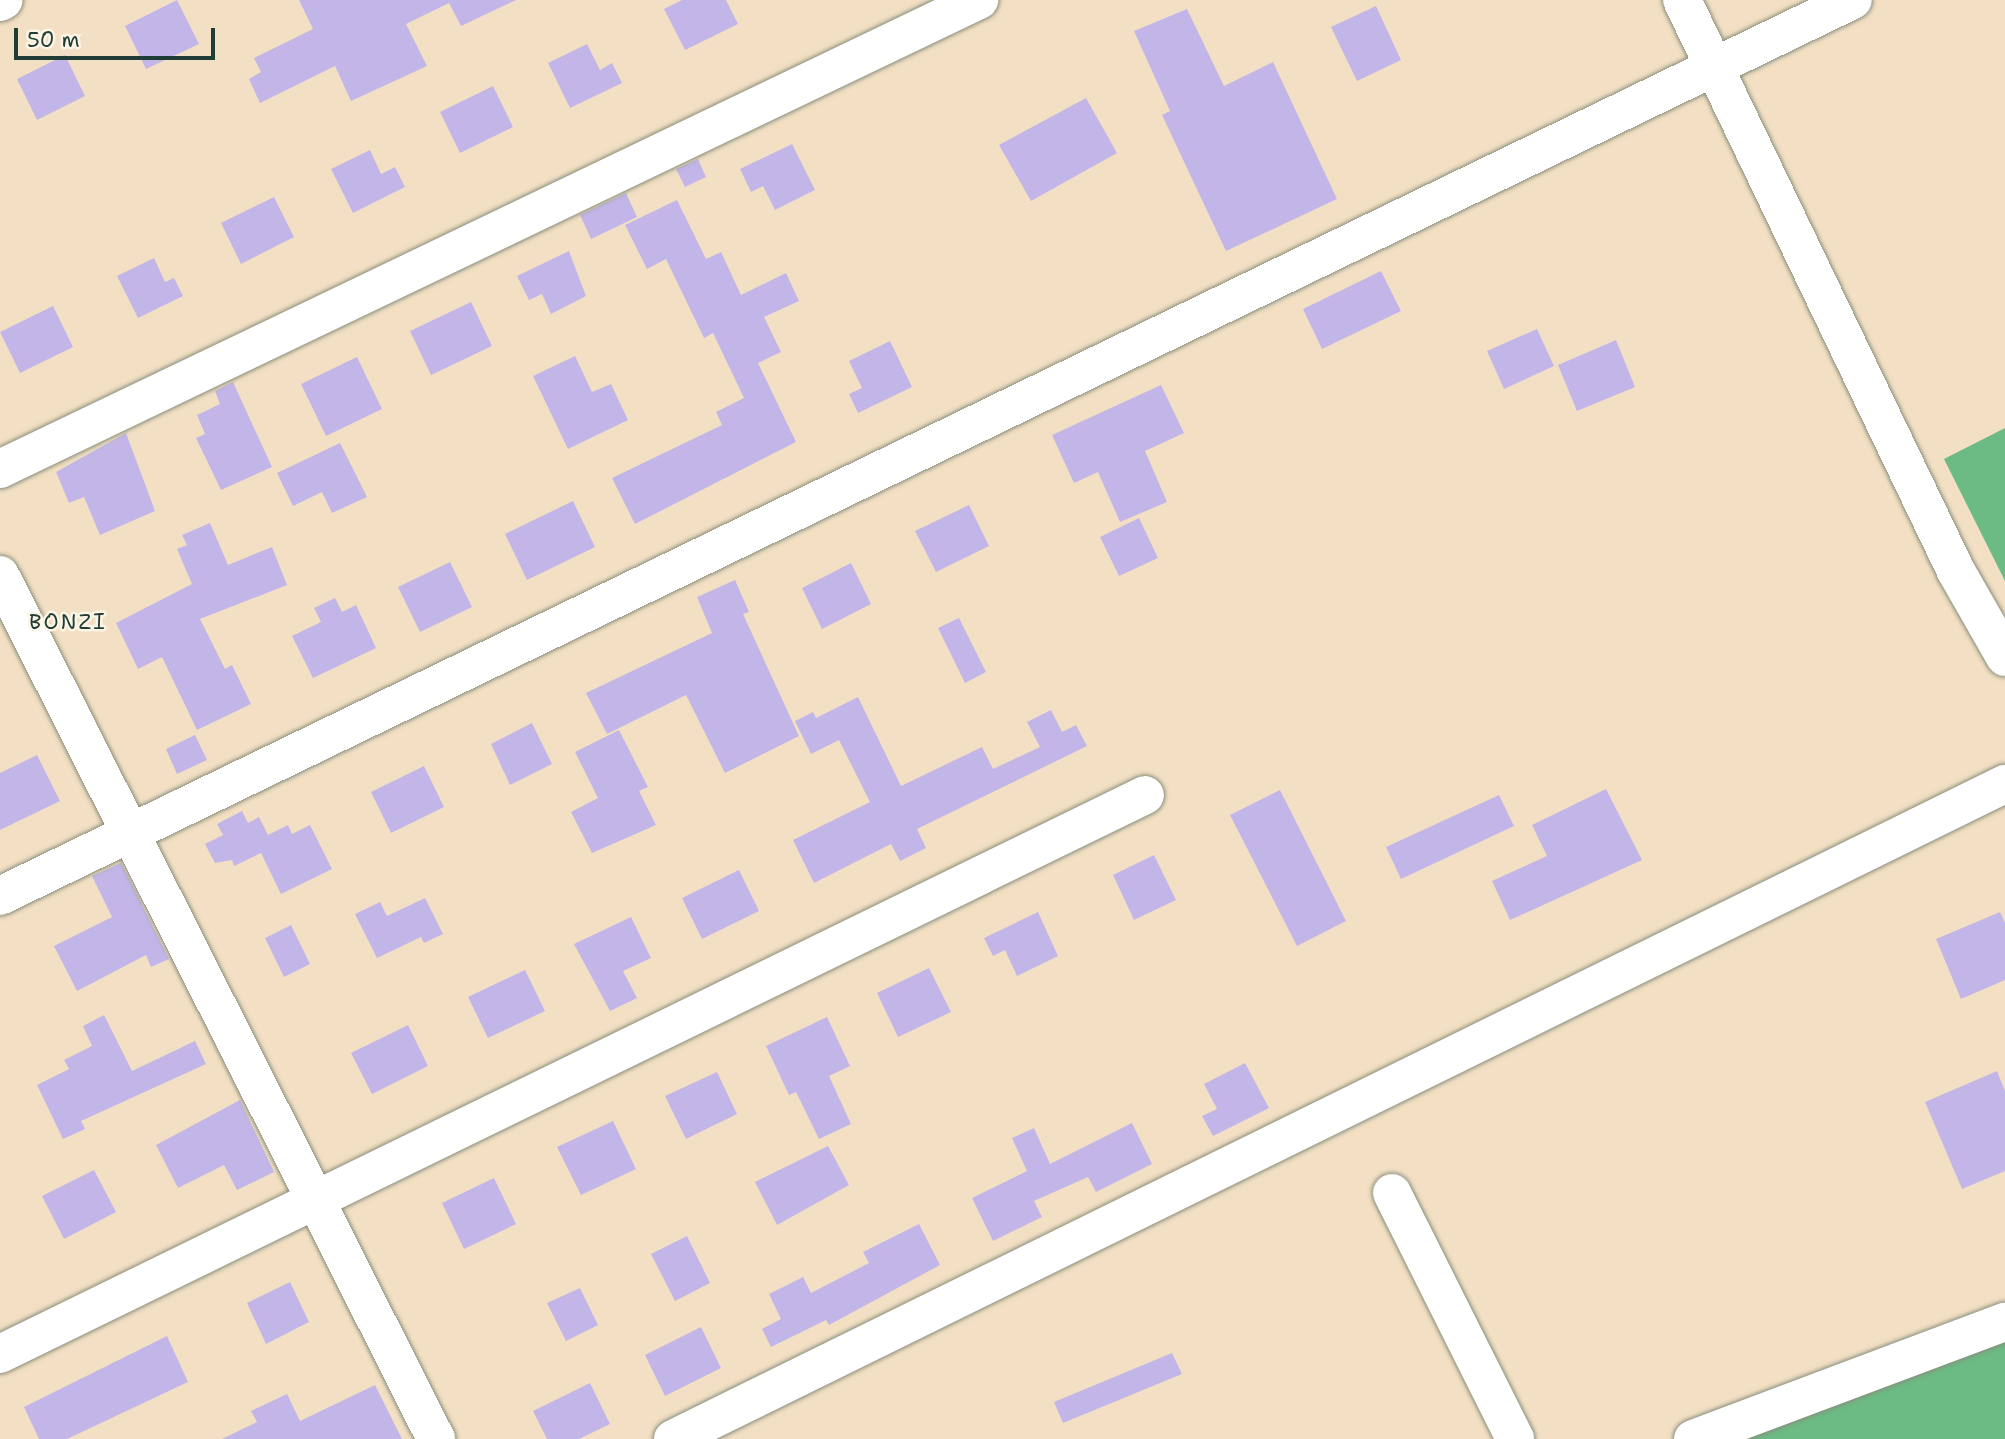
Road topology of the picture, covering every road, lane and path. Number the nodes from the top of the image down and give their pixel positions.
1 (979, 0) edge
2 (1682, 0) edge
3 (1853, 0) edge
4 (1714, 67) junction
5 (0, 469) edge
6 (0, 575) edge
7 (2005, 657) edge
8 (2005, 784) edge
9 (1145, 795) dead end
10 (130, 833) junction
11 (0, 896) edge
12 (1392, 1193) dead end
13 (316, 1202) junction
14 (2005, 1322) edge
15 (0, 1354) edge
16 (436, 1439) edge
17 (673, 1439) edge
18 (1515, 1439) edge
19 (1693, 1439) edge

1 - 5 street
2 - 4 street
3 - 4 street
4 - 7 street
4 - 10 street
6 - 10 street
8 - 17 street
9 - 13 street
10 - 11 street
10 - 13 street
12 - 18 street
13 - 15 street
13 - 16 street
14 - 19 street

